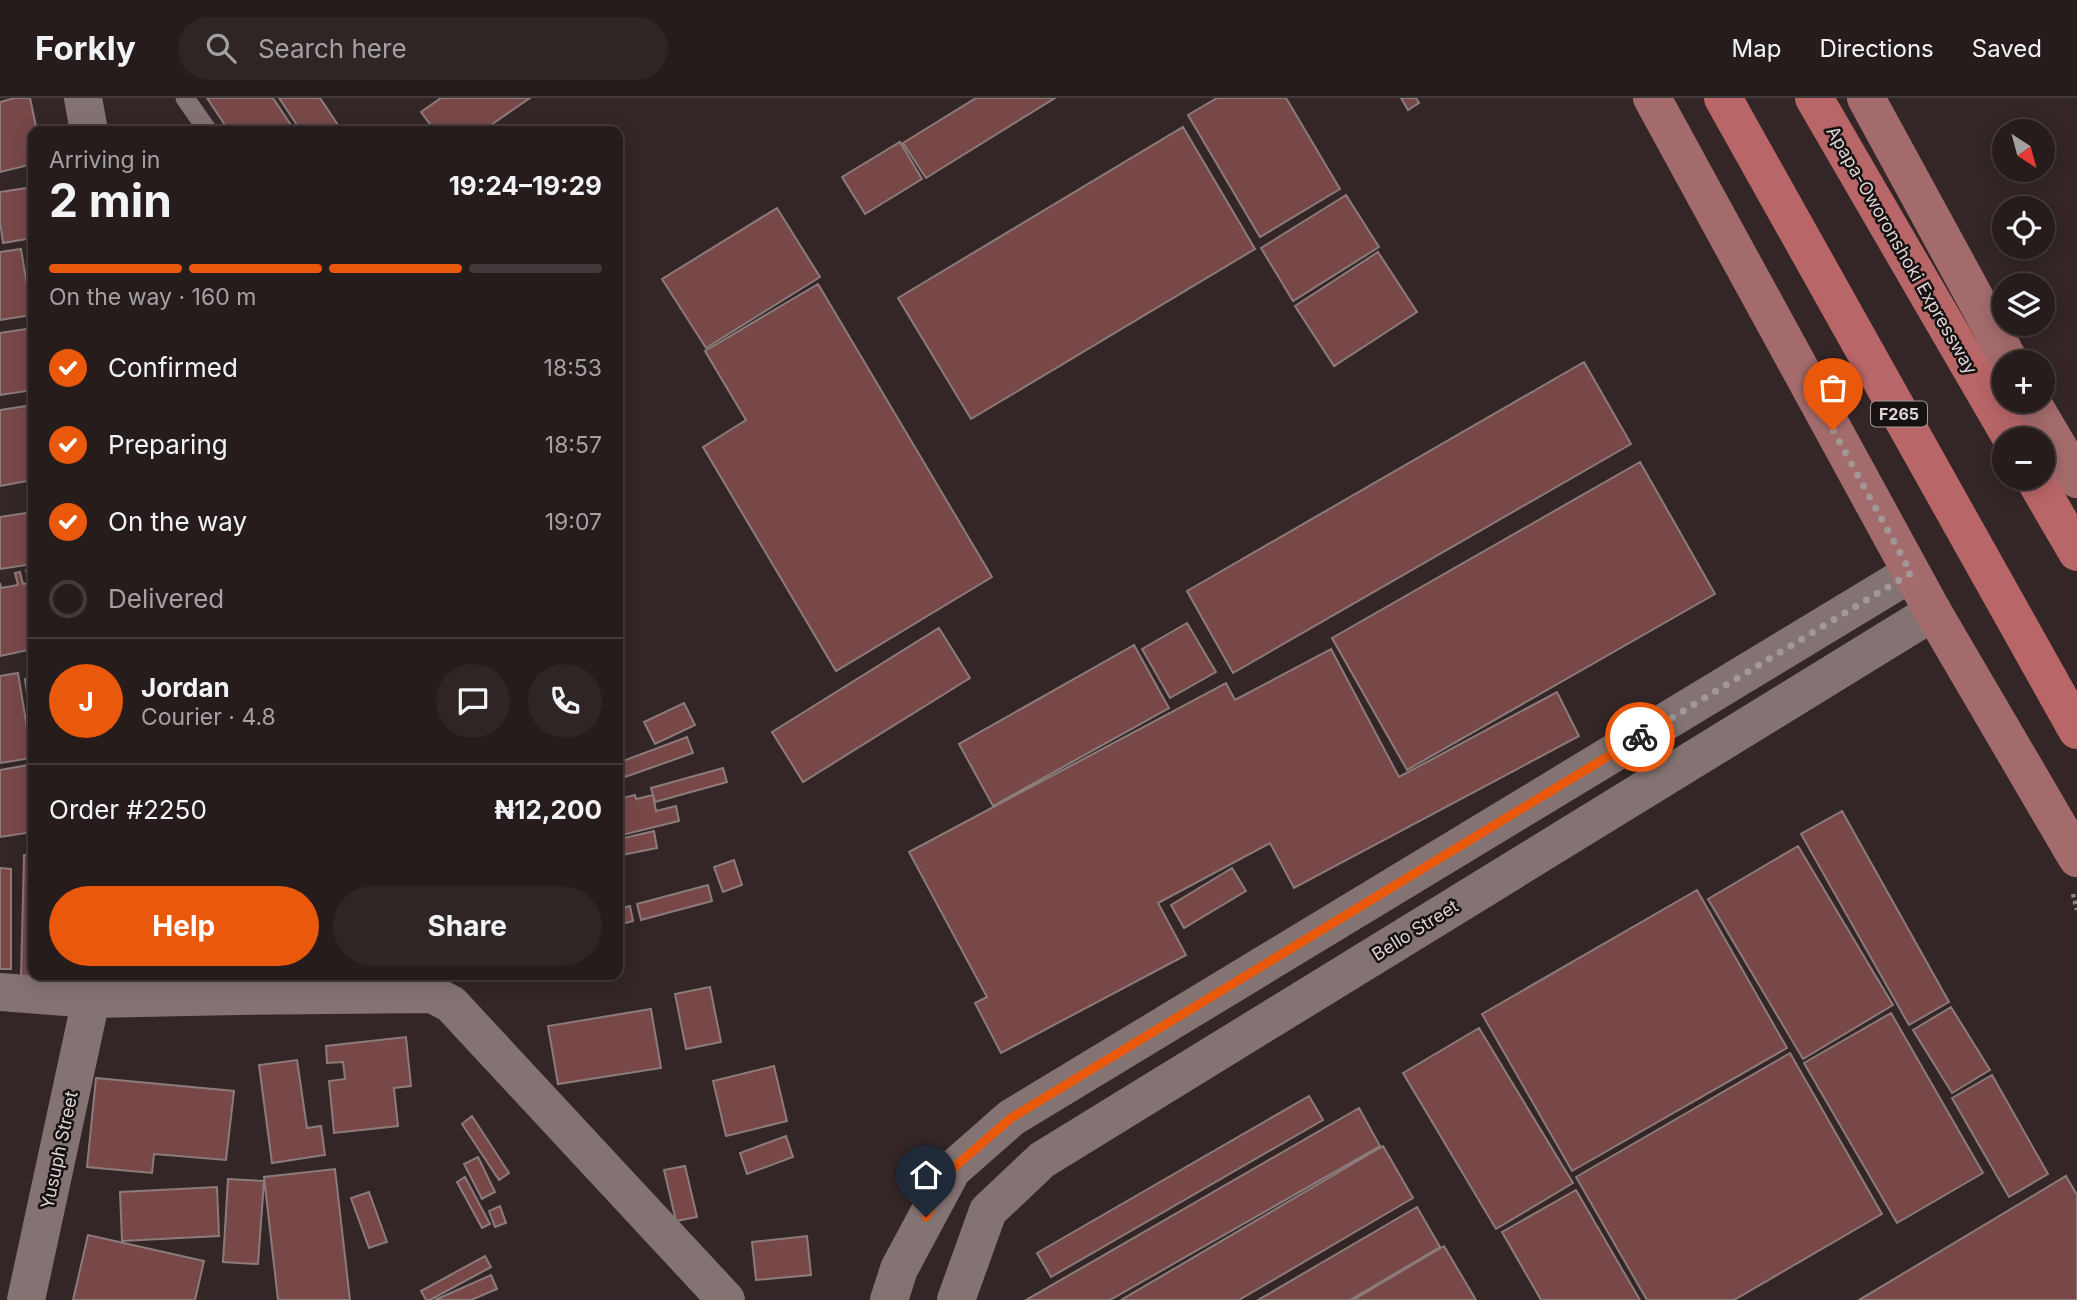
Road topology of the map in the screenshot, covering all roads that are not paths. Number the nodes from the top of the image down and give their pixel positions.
1 (83, 98) edge
2 (185, 98) edge
3 (1652, 98) edge
4 (1723, 98) edge
5 (1814, 98) edge
6 (1866, 98) edge
7 (88, 126) edge
8 (205, 126) edge
9 (2003, 350) edge
10 (2039, 413) edge
11 (2004, 427) edge
12 (2077, 479) edge
13 (2041, 490) edge
14 (2077, 552) edge
15 (1911, 573) junction
16 (1933, 612) junction
17 (2077, 730) edge
18 (2077, 858) edge
19 (237, 986) edge
20 (0, 992) edge
21 (90, 999) junction
22 (26, 1300) edge
23 (726, 1300) edge
24 (889, 1300) edge
25 (956, 1300) edge

1 - 7 street
2 - 8 lane
3 - 15 main road
4 - 17 highway, F265
5 - 11 highway, Apapa-Oworonshoki Expressway
6 - 9 main road
10 - 12 main road
13 - 14 highway
15 - 16 main road
15 - 24 street
16 - 18 main road
16 - 25 street, Bello Street
19 - 21 street
19 - 23 street
20 - 21 street
21 - 22 street, Yusuph Street

